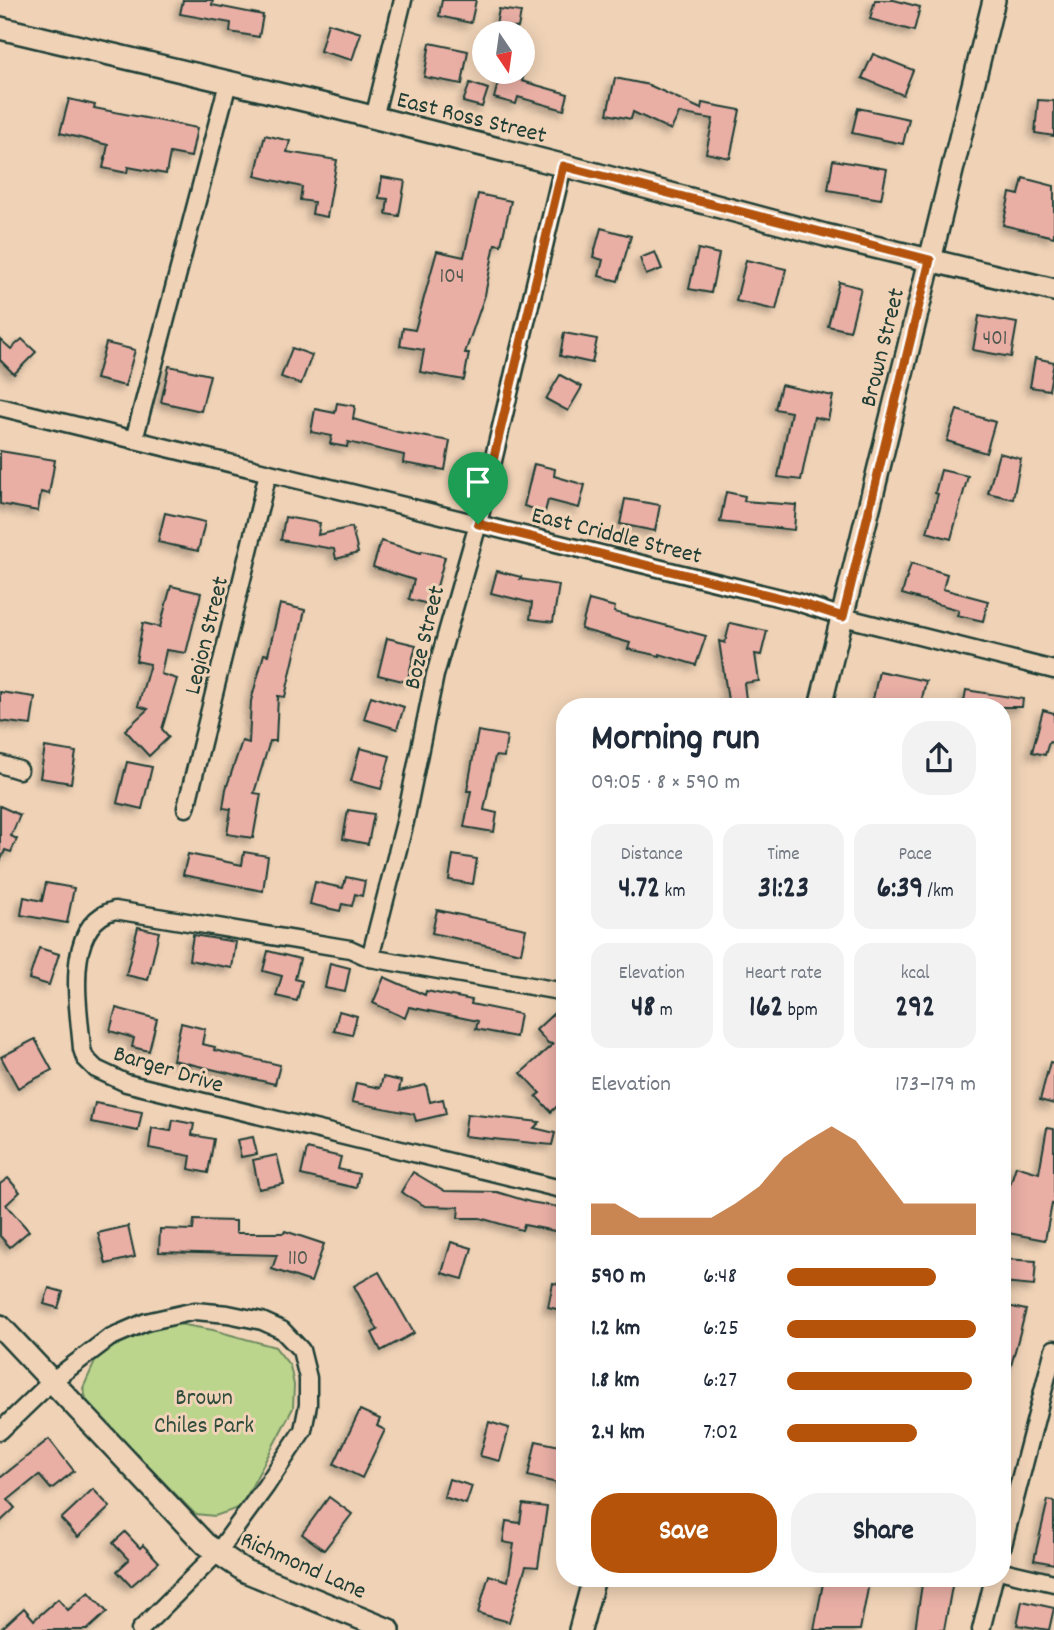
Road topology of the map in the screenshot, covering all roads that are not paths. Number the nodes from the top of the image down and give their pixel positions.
1 (403, 0) edge
2 (994, 0) edge
3 (0, 28) edge
4 (228, 83) junction
5 (374, 118) junction
6 (563, 166) junction
7 (930, 260) junction
8 (1054, 290) edge
9 (0, 407) edge
10 (134, 440) junction
11 (268, 473) junction
12 (478, 524) junction
13 (843, 617) junction
14 (1054, 670) edge
15 (822, 698) edge
16 (0, 764) edge
17 (19, 770) dead end
18 (186, 808) dead end
19 (370, 958) junction
20 (556, 990) edge
21 (556, 1188) edge
22 (0, 1326) edge
23 (1054, 1349) edge
24 (52, 1381) junction
25 (0, 1431) edge
26 (1011, 1514) edge
27 (218, 1552) junction
28 (1011, 1573) edge
29 (1054, 1583) edge
30 (592, 1587) edge
31 (992, 1587) edge
32 (140, 1630) edge
33 (389, 1630) edge
34 (580, 1630) edge
35 (981, 1630) edge

1 - 5 street
2 - 7 street, Brown Street
3 - 4 street, East Ross Street
4 - 5 street, East Ross Street
4 - 10 street
5 - 6 street, East Ross Street
6 - 7 street, East Ross Street
6 - 12 street, Boze Street
7 - 8 street, East Ross Street
7 - 13 street, Brown Street
9 - 10 street, East Criddle Street
10 - 11 street, East Criddle Street
11 - 12 street, East Criddle Street
11 - 18 street, Legion Street
12 - 13 street, East Criddle Street
12 - 19 street, Boze Street
13 - 14 street, East Criddle Street
13 - 15 street, Brown Street
16 - 17 street
19 - 20 street, Barger Drive
19 - 21 street, Barger Drive
22 - 24 street, Richmond Lane
23 - 26 street
24 - 25 street
24 - 27 street, Richmond Lane
24 - 27 street
27 - 32 street
27 - 33 street, Richmond Lane
28 - 29 street
30 - 34 street
31 - 35 street

